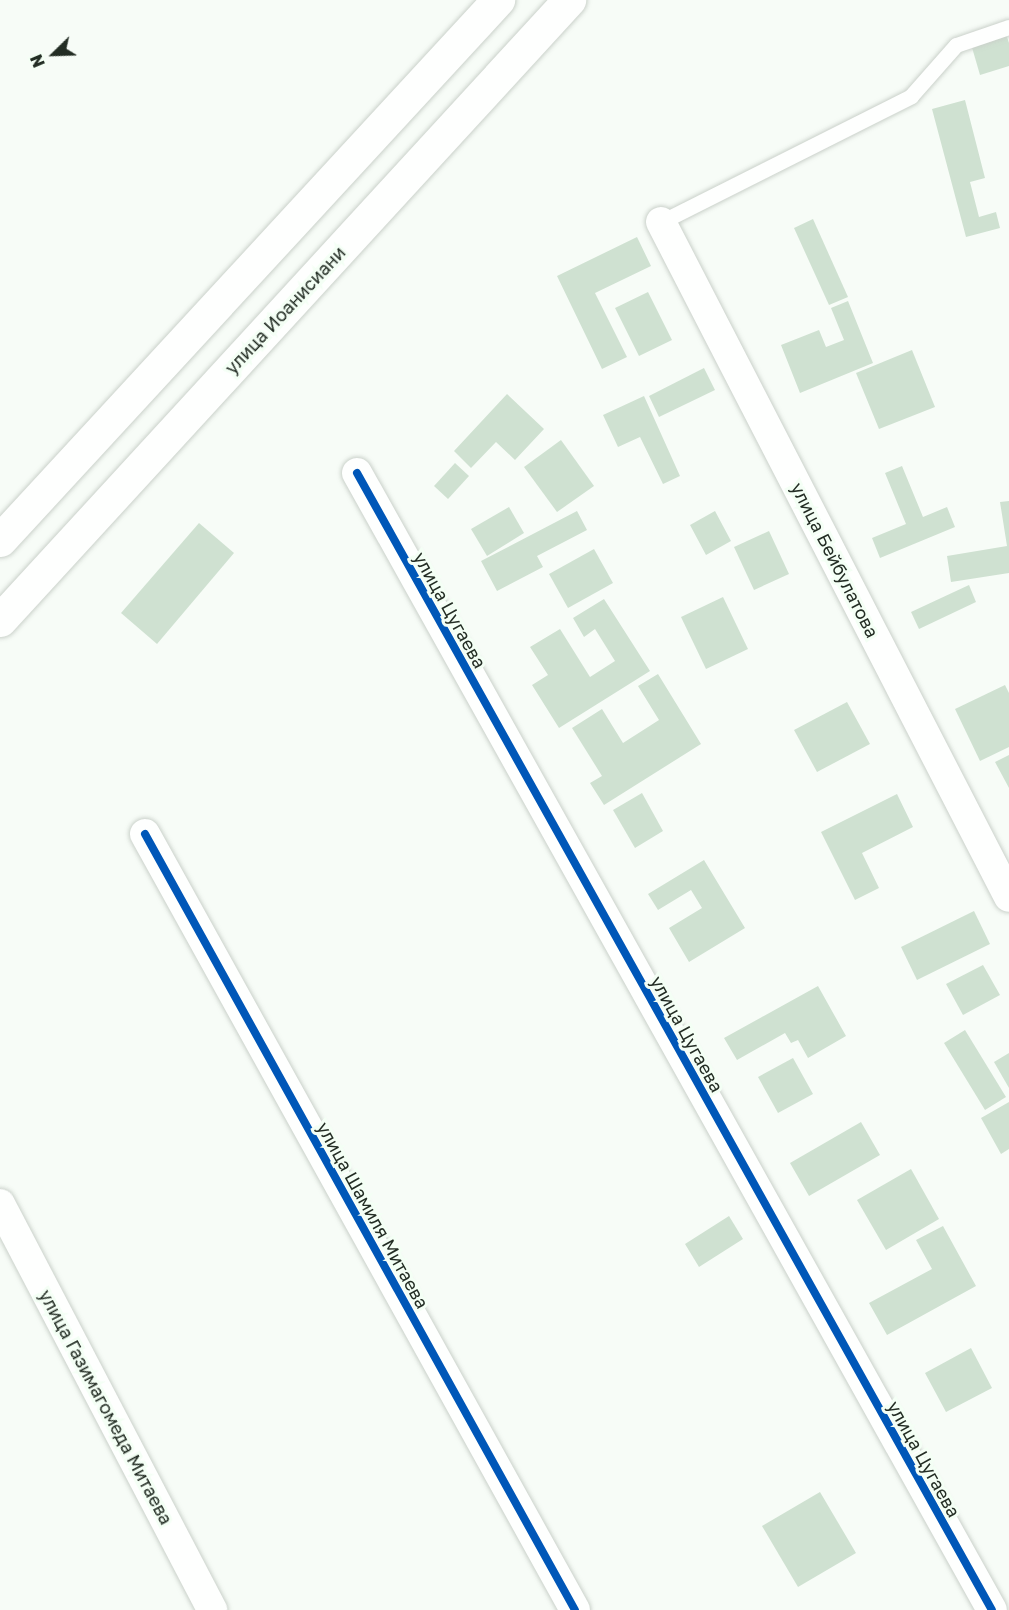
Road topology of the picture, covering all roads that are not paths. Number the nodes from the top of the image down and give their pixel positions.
1 (498, 0) edge
2 (569, 0) edge
3 (1009, 27) edge
4 (661, 222) joint
5 (357, 473) dead end
6 (0, 540) edge
7 (0, 620) edge
8 (145, 834) dead end
9 (1009, 897) edge
10 (0, 1204) edge
11 (212, 1610) edge
12 (575, 1610) edge
13 (992, 1610) edge

1 - 6 main road
2 - 7 main road, улица Иоанисиани
3 - 4 lane
4 - 9 street, улица Бейбулатова
5 - 13 street, улица Цугаева
8 - 12 street, улица Шамиля Митаева
10 - 11 street, улица Газимагомеда Митаева

